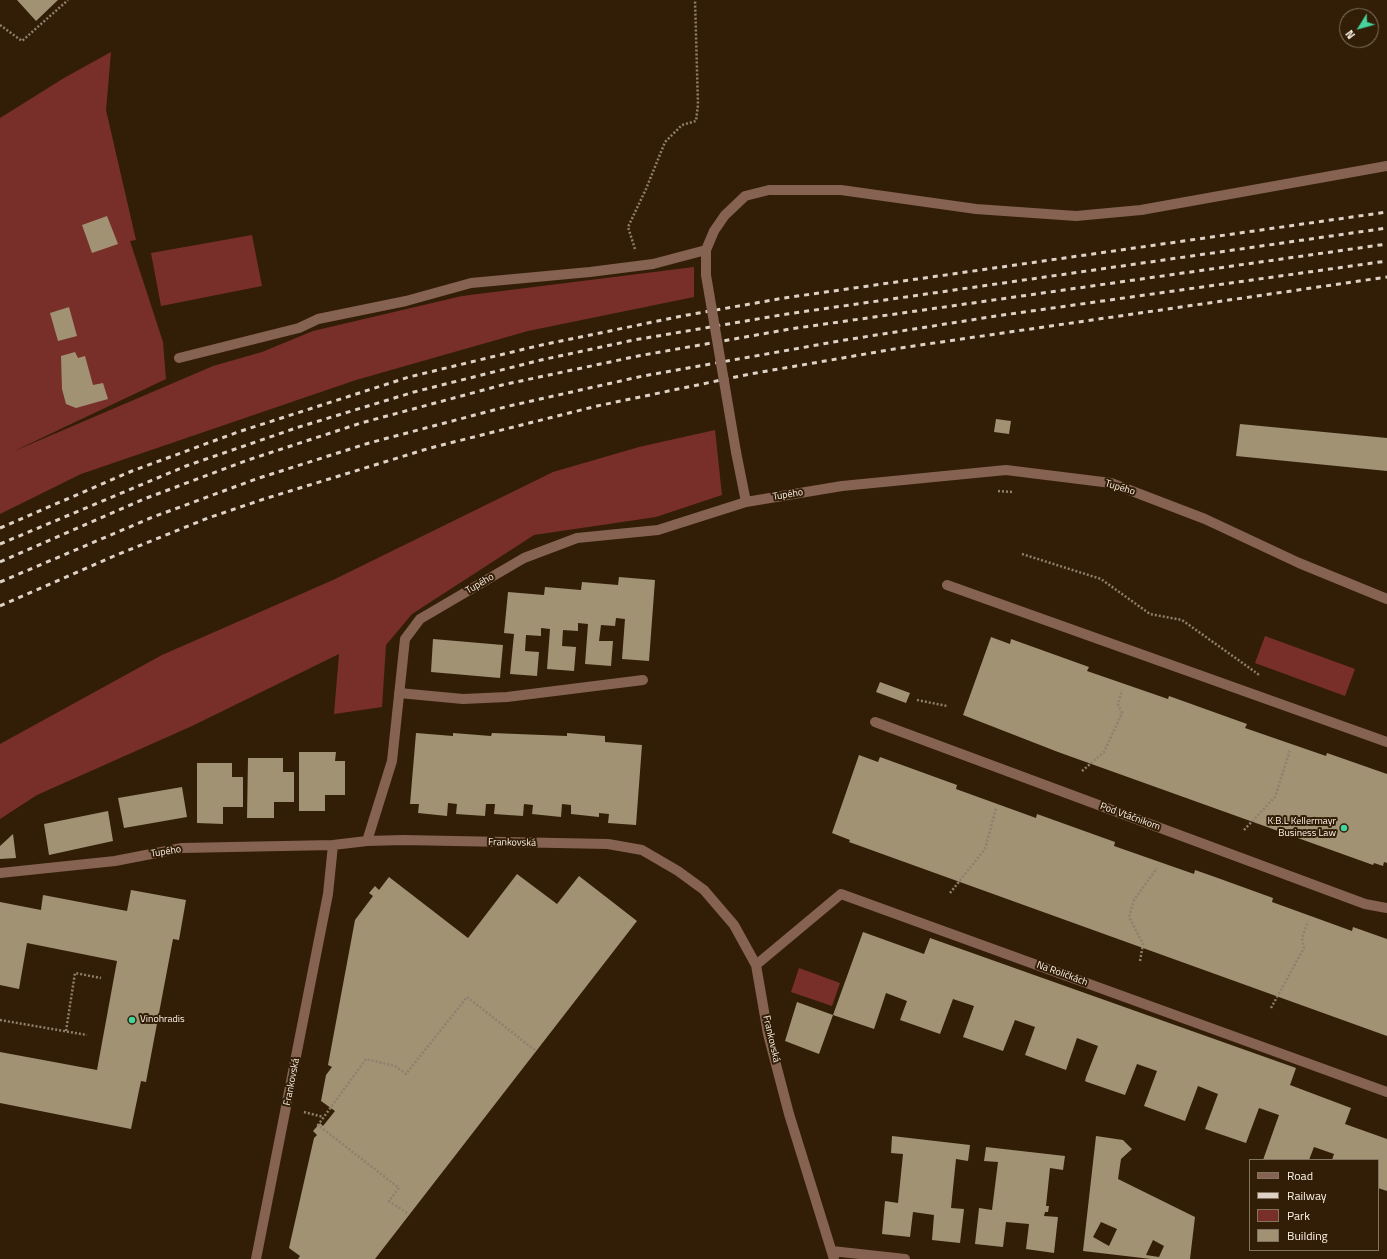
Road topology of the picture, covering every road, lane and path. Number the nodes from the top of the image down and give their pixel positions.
1 (68, 0) edge
2 (695, 0) edge
3 (0, 25) edge
4 (1387, 166) edge
5 (706, 250) junction
6 (653, 264) junction
7 (179, 358) dead end
8 (994, 491) dead end
9 (1017, 492) dead end
10 (746, 502) junction
11 (1022, 554) dead end
12 (947, 585) dead end
13 (1387, 599) edge
14 (643, 680) dead end
15 (1122, 690) dead end
16 (399, 693) junction
17 (1254, 695) junction
18 (917, 700) dead end
19 (946, 706) dead end
20 (875, 722) dead end
21 (1387, 742) edge
22 (1290, 750) dead end
23 (1082, 771) dead end
24 (996, 808) dead end
25 (1244, 830) dead end
26 (367, 841) junction
27 (333, 846) junction
28 (1157, 868) dead end
29 (0, 874) edge
30 (950, 893) dead end
31 (1387, 908) edge
32 (1308, 921) dead end
33 (1140, 961) dead end
34 (756, 965) junction
35 (101, 978) dead end
36 (1271, 1008) dead end
37 (0, 1020) edge
38 (66, 1031) junction
39 (87, 1035) dead end
40 (536, 1051) dead end
41 (1387, 1092) edge
42 (299, 1111) dead end
43 (323, 1117) junction
44 (407, 1214) dead end
45 (833, 1255) edge
46 (256, 1259) edge
47 (905, 1259) edge

1 - 3 path
2 - 6 path
4 - 5 street
5 - 6 street
5 - 10 street, bridge
6 - 7 street
8 - 9 path
10 - 13 street, Tupého
10 - 16 street, Tupého
11 - 17 path
12 - 17 street
14 - 16 street
15 - 23 path
16 - 26 street, Tupého
17 - 21 street
18 - 19 path
20 - 31 street, Pod Vtáčnikom
22 - 25 path
24 - 30 path
26 - 27 street, Frankovská
26 - 34 street, Frankovská
27 - 29 street, Tupého
27 - 46 street, Frankovská
28 - 33 path
32 - 36 path
34 - 41 street, Na Roličkách
34 - 45 street, Frankovská
35 - 38 path
37 - 38 path
38 - 39 path
40 - 43 path
42 - 43 path
43 - 44 path
45 - 47 street

